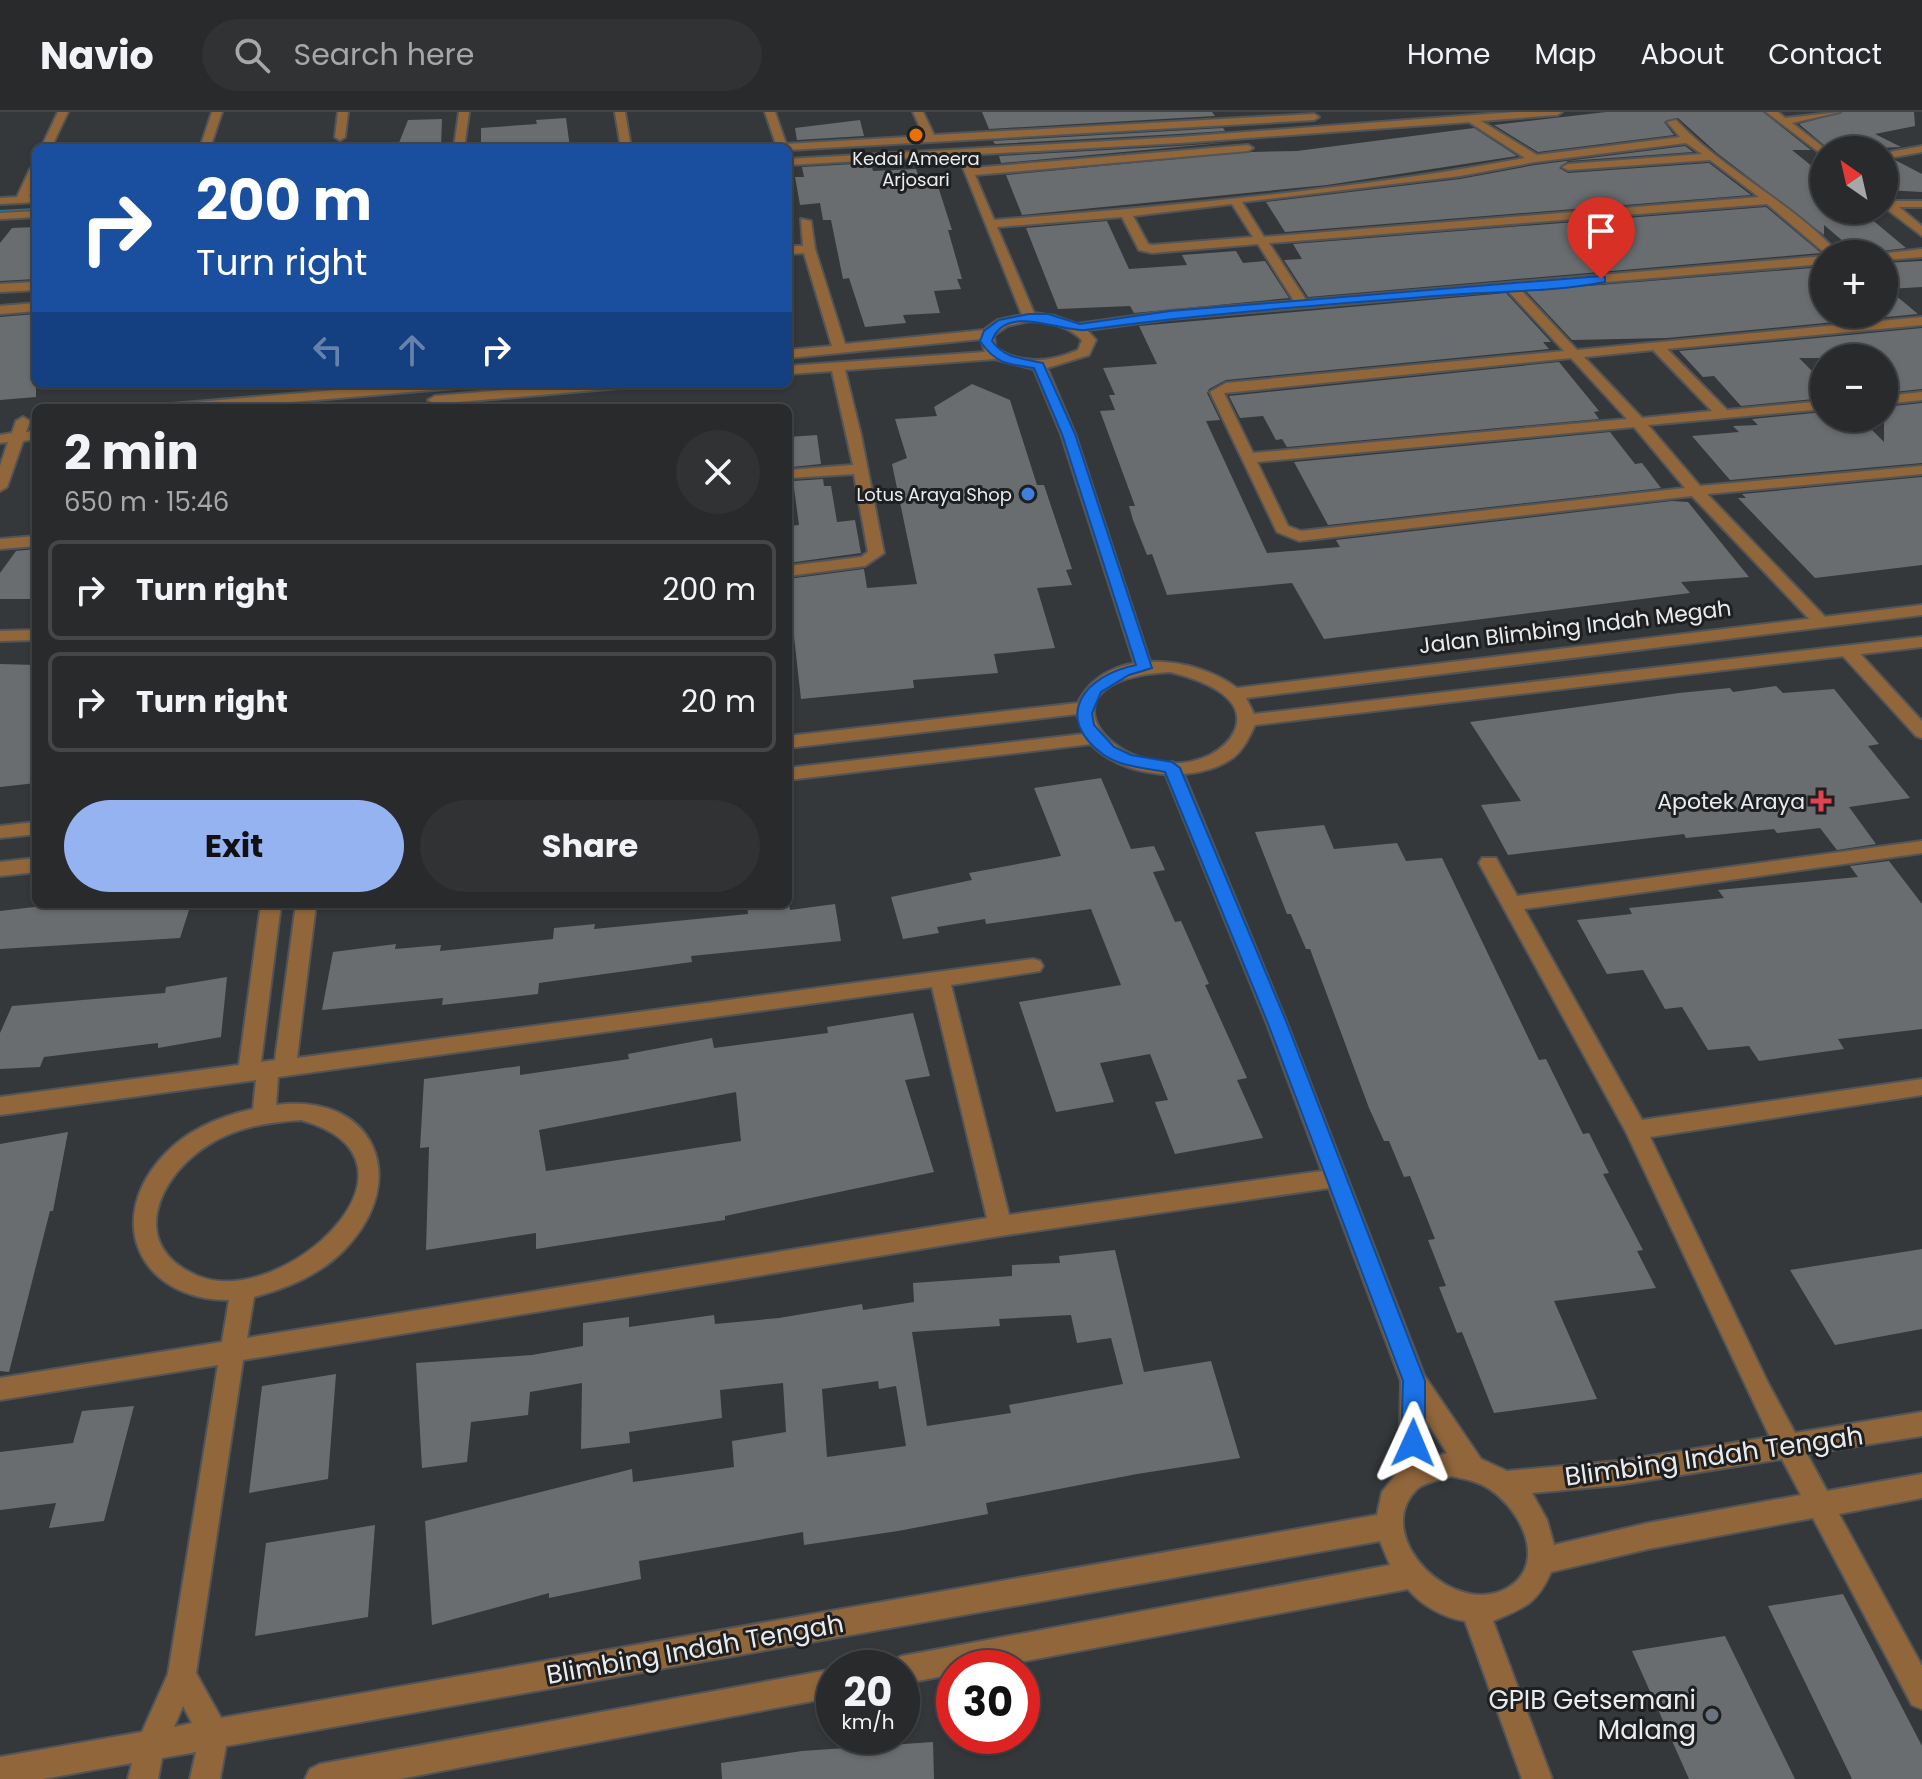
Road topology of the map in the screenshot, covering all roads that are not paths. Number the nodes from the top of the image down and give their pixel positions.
1 (63, 112) edge
2 (217, 112) edge
3 (343, 112) edge
4 (464, 112) edge
5 (620, 112) edge
6 (770, 112) edge
7 (918, 112) edge
8 (1415, 112) edge
9 (1557, 112) edge
10 (1771, 112) edge
11 (1835, 112) edge
12 (1473, 120) junction
13 (1784, 121) junction
14 (1672, 122) dead end
15 (340, 137) dead end
16 (930, 138) junction
17 (1688, 139) junction
18 (1810, 142) edge
19 (48, 144) edge
20 (206, 144) edge
21 (460, 144) edge
22 (625, 144) edge
23 (781, 144) edge
24 (1285, 144) dead end
25 (792, 146) edge
26 (1922, 149) edge
27 (959, 151) junction
28 (1898, 153) edge
29 (1898, 156) edge
30 (1713, 157) junction
31 (1922, 157) edge
32 (1535, 159) junction
33 (792, 162) edge
34 (969, 172) junction
35 (1460, 173) junction
36 (32, 178) edge
37 (22, 199) junction
38 (32, 199) edge
39 (1235, 200) junction
40 (1770, 200) junction
41 (0, 201) edge
42 (1898, 203) edge
43 (1922, 204) edge
44 (1126, 213) junction
45 (1898, 213) edge
46 (32, 214) edge
47 (0, 216) edge
48 (805, 221) dead end
49 (990, 224) junction
50 (1922, 232) edge
51 (1817, 240) edge
52 (1261, 241) junction
53 (809, 249) junction
54 (792, 250) edge
55 (1922, 253) edge
56 (1898, 255) edge
57 (1810, 261) edge
58 (32, 286) edge
59 (1511, 287) junction
60 (0, 288) edge
61 (1302, 304) junction
62 (32, 307) edge
63 (0, 310) edge
64 (1029, 317) junction
65 (1922, 321) edge
66 (1079, 327) junction
67 (988, 334) junction
68 (1657, 347) junction
69 (792, 354) edge
70 (1574, 354) junction
71 (996, 355) junction
72 (839, 358) junction
73 (1039, 365) junction
74 (792, 369) edge
75 (368, 388) edge
76 (572, 388) edge
77 (346, 389) edge
78 (1922, 396) edge
79 (1898, 399) edge
80 (209, 404) edge
81 (383, 404) edge
82 (1810, 406) edge
83 (1724, 415) junction
84 (24, 421) edge
85 (1638, 422) junction
86 (32, 435) edge
87 (17, 437) junction
88 (0, 439) edge
89 (1250, 458) junction
90 (859, 469) junction
91 (1922, 470) edge
92 (792, 474) edge
93 (0, 487) edge
94 (1696, 491) junction
95 (32, 541) edge
96 (0, 544) edge
97 (792, 570) edge
98 (1922, 610) edge
99 (1820, 621) junction
100 (32, 635) edge
101 (0, 636) edge
102 (1922, 642) edge
103 (1848, 651) junction
104 (1144, 668) junction
105 (1234, 694) junction
106 (1085, 708) junction
107 (1245, 721) junction
108 (1922, 732) edge
109 (1095, 738) junction
110 (792, 742) edge
111 (1172, 768) junction
112 (792, 774) edge
113 (32, 828) edge
114 (0, 832) edge
115 (1922, 847) edge
116 (1489, 863) dead end
117 (32, 865) edge
118 (0, 869) edge
119 (1512, 904) junction
120 (271, 908) edge
121 (305, 908) edge
122 (1033, 966) dead end
123 (940, 980) junction
124 (267, 1069) junction
125 (1922, 1087) edge
126 (0, 1106) edge
127 (264, 1113) junction
128 (1636, 1130) junction
129 (1337, 1178) junction
130 (1000, 1226) junction
131 (243, 1290) junction
132 (230, 1353) junction
133 (1414, 1381) junction
134 (0, 1389) edge
135 (1922, 1424) edge
136 (1788, 1448) junction
137 (1472, 1468) junction
138 (1412, 1475) junction
139 (1505, 1483) junction
140 (1922, 1486) edge
141 (1820, 1504) junction
142 (1390, 1526) junction
143 (1541, 1561) junction
144 (1410, 1575) junction
145 (1475, 1609) junction
146 (920, 1667) edge
147 (182, 1675) junction
148 (816, 1686) edge
149 (1922, 1695) edge
150 (214, 1735) junction
151 (150, 1747) junction
152 (0, 1772) edge
153 (143, 1779) edge
154 (205, 1779) edge
155 (320, 1779) edge
156 (1537, 1779) edge

1 - 19 street
2 - 20 street
3 - 15 street
4 - 21 street
5 - 22 street
6 - 23 street
7 - 16 street
8 - 16 street
9 - 12 street
10 - 13 street
11 - 13 street
12 - 27 street
12 - 32 street
13 - 18 street
14 - 17 street
16 - 25 street
17 - 30 street
17 - 32 street
24 - 34 street
26 - 28 street
27 - 33 street
27 - 34 street
29 - 31 street
30 - 35 street
30 - 40 street
32 - 35 street
34 - 49 street
35 - 39 street
36 - 37 street
37 - 38 street
37 - 41 street
39 - 44 street
39 - 52 street
40 - 51 street
40 - 52 street
42 - 43 street
44 - 49 street
44 - 52 street
45 - 50 street
46 - 47 street
48 - 53 street
49 - 64 street
52 - 61 street
53 - 54 street
53 - 72 street
55 - 56 street
57 - 59 street
58 - 60 street
59 - 61 street
59 - 70 street
61 - 66 street
62 - 63 street
64 - 66 street
64 - 67 street
65 - 68 street
66 - 73 street
67 - 71 street
67 - 72 street
68 - 70 street
68 - 83 street
69 - 72 street
70 - 85 street
70 - 89 street
71 - 72 street
71 - 73 street
72 - 74 street
72 - 90 street
73 - 104 street
75 - 77 street
76 - 81 street
77 - 80 street
78 - 79 street
82 - 83 street
83 - 85 street
84 - 87 street
85 - 89 street
85 - 94 street
86 - 87 street
87 - 88 street
87 - 93 street
89 - 94 street
90 - 92 street
90 - 97 street
91 - 94 street
94 - 99 street
95 - 96 street
98 - 99 street, Jalan Blimbing Indah Megah
99 - 105 street, Jalan Blimbing Indah Megah
100 - 101 street
102 - 103 street
103 - 107 street
103 - 108 street
104 - 105 street
104 - 106 street
105 - 107 street
106 - 109 street
106 - 110 street
107 - 111 street
109 - 111 street
109 - 112 street
111 - 129 street
113 - 114 street
115 - 119 street
116 - 119 street
117 - 118 street
119 - 128 street
120 - 124 street
121 - 124 street
122 - 123 street
123 - 124 street
123 - 130 street
124 - 126 street
124 - 127 street
125 - 128 street
127 - 131 street
127 - 131 street
128 - 136 street
129 - 130 street
129 - 133 street
130 - 132 street
131 - 132 street
132 - 134 street
132 - 147 street
133 - 137 street
133 - 138 street
135 - 136 street, Blimbing Indah Tengah
136 - 139 street, Blimbing Indah Tengah
136 - 141 street
137 - 138 street
137 - 139 street
138 - 142 street
139 - 143 street
140 - 141 street
141 - 143 street
141 - 149 street
142 - 144 street
142 - 150 street, Blimbing Indah Tengah
143 - 145 street
144 - 145 street
144 - 146 street
145 - 156 street
147 - 150 street
147 - 151 street
148 - 155 street
150 - 151 street, Blimbing Indah Tengah
150 - 154 street
151 - 152 street, Blimbing Indah Tengah
151 - 153 street

